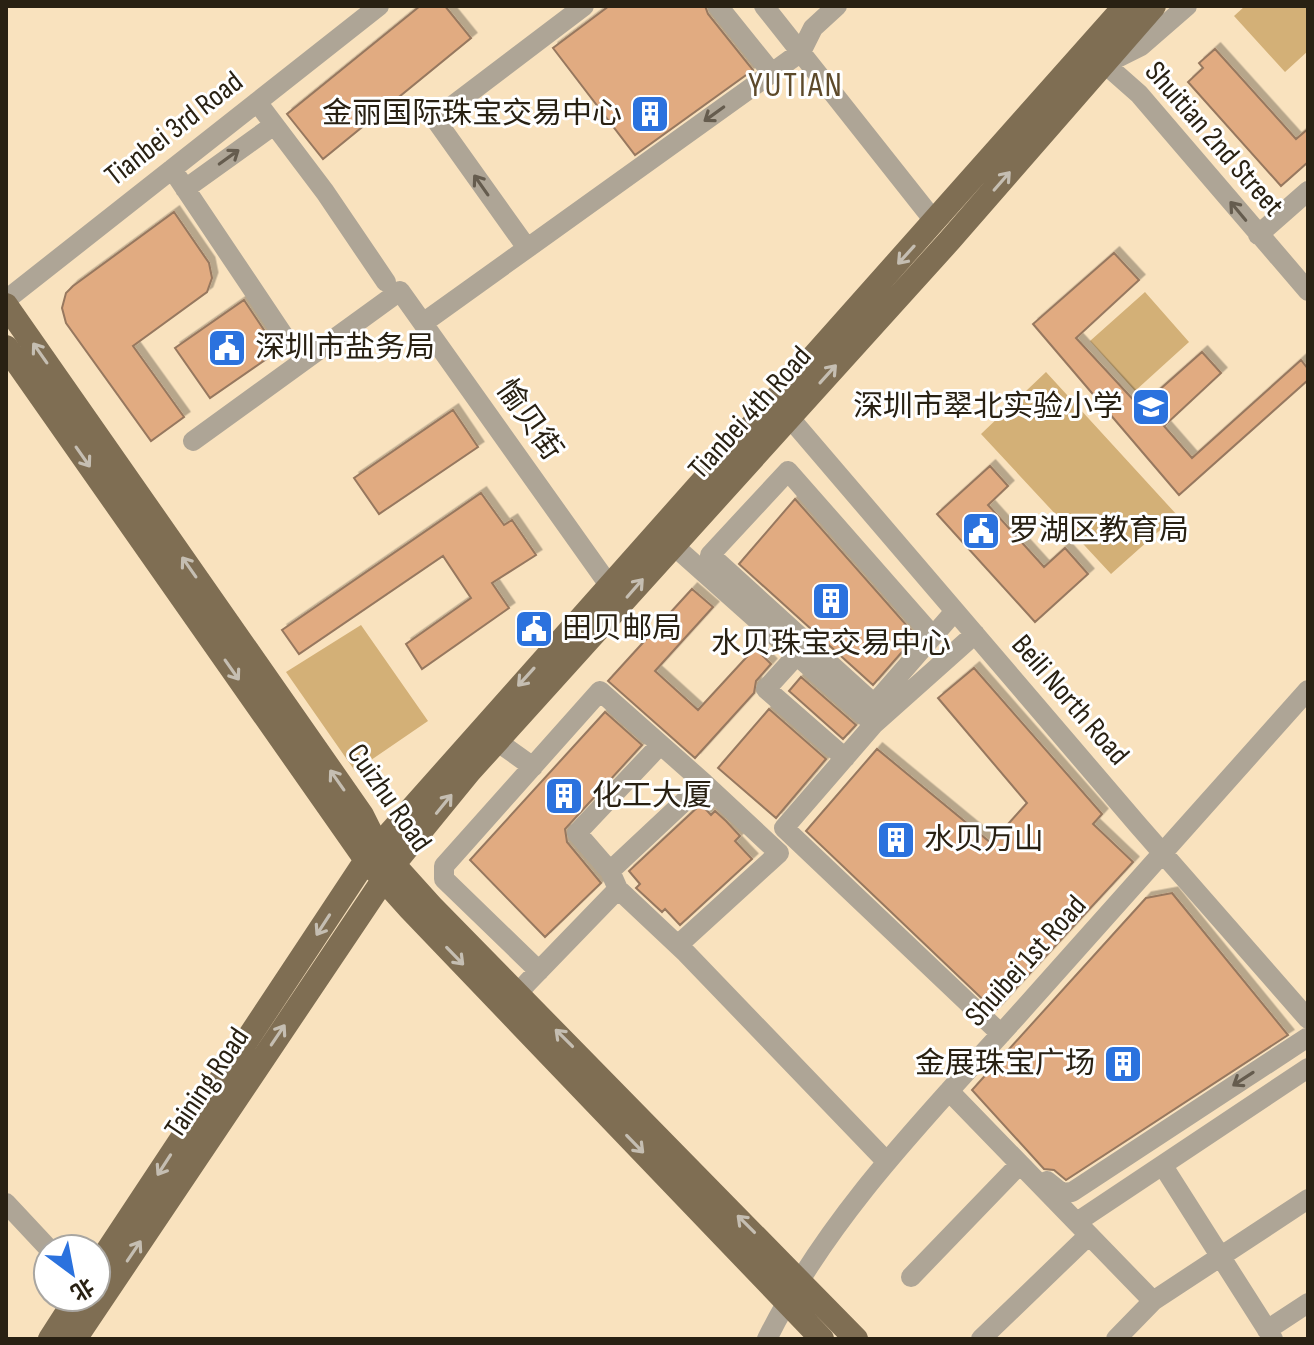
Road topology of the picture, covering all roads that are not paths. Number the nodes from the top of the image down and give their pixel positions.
1 (379, 6) edge
2 (584, 6) edge
3 (718, 6) edge
4 (764, 6) edge
5 (837, 6) edge
6 (1108, 6) edge
7 (1125, 6) edge
8 (1154, 6) edge
9 (1187, 6) edge
10 (801, 52) junction
11 (1096, 57) junction
12 (772, 73) junction
13 (257, 102) junction
14 (274, 125) junction
15 (172, 169) junction
16 (185, 189) junction
17 (1308, 191) edge
18 (935, 222) junction
19 (1258, 235) junction
20 (527, 248) junction
21 (393, 286) junction
22 (1308, 291) edge
23 (6, 302) edge
24 (423, 323) junction
25 (290, 345) dead end
26 (6, 347) edge
27 (789, 417) junction
28 (193, 441) dead end
29 (673, 545) junction
30 (609, 585) junction
31 (955, 611) junction
32 (975, 634) junction
33 (933, 636) junction
34 (796, 656) junction
35 (1308, 690) edge
36 (874, 724) junction
37 (498, 742) junction
38 (660, 745) junction
39 (845, 758) junction
40 (463, 764) junction
41 (533, 767) junction
42 (704, 783) junction
43 (1162, 853) junction
44 (380, 862) junction
45 (614, 880) junction
46 (678, 945) junction
47 (539, 971) junction
48 (518, 993) junction
49 (1308, 1019) edge
50 (1001, 1034) junction
51 (1308, 1037) edge
52 (1308, 1068) edge
53 (953, 1087) junction
54 (887, 1162) junction
55 (1020, 1164) junction
56 (1163, 1166) junction
57 (1308, 1199) edge
58 (6, 1203) edge
59 (1083, 1228) junction
60 (34, 1233) edge
61 (112, 1245) edge
62 (1219, 1257) junction
63 (112, 1267) edge
64 (911, 1277) dead end
65 (800, 1280) junction
66 (1153, 1301) junction
67 (786, 1303) junction
68 (1308, 1303) edge
69 (76, 1313) edge
70 (86, 1313) edge
71 (1270, 1334) edge
72 (1121, 1337) edge
73 (50, 1339) edge
74 (75, 1339) edge
75 (767, 1339) edge
76 (822, 1339) edge
77 (856, 1339) edge
78 (981, 1339) edge

1 - 13 street, Tianbei 3rd Road
20 -> 2 street
3 - 12 street
4 - 10 street
5 - 10 street
6 - 11 street
7 - 11 main road, Tianbei 4th Road
8 - 11 main road, Tianbei 4th Road
9 - 11 street
10 - 12 street
10 - 18 street
11 - 18 main road, Tianbei 4th Road
19 -> 11 street, Shuitian 2nd Street
27 -> 11 main road, Tianbei 4th Road
12 -> 20 street
13 - 14 street, 愉贝街
13 - 15 street, Tianbei 3rd Road
16 -> 14 street
14 - 21 street, 愉贝街
15 - 16 street
15 - 23 street, Tianbei 3rd Road
16 - 25 street
17 - 19 street
18 -> 30 main road, Tianbei 4th Road
19 - 22 street, Shuitian 2nd Street
20 - 24 street
21 - 24 street, 愉贝街
21 - 28 street
44 -> 23 main road, Cuizhu Road
24 - 30 street, 愉贝街
26 -> 44 main road, Cuizhu Road
27 - 29 main road, Tianbei 4th Road
27 - 31 street, Beili North Road
29 - 34 street
37 -> 29 main road, Tianbei 4th Road
30 -> 40 main road, Tianbei 4th Road
31 - 32 street, Beili North Road
31 - 33 street
32 - 36 street
32 - 43 street, Beili North Road
33 - 33 street
34 - 36 street
34 - 39 street
35 - 43 street, Shuibei 1st Road
36 - 39 street
37 - 40 main road, Tianbei 4th Road
37 - 41 street
38 - 41 street
38 - 42 street
38 - 45 street
39 - 50 street
40 - 44 main road, Tianbei 4th Road
41 - 47 street
42 - 45 street
42 - 46 street
43 - 49 street, Beili North Road
43 - 50 street, Shuibei 1st Road
44 - 48 main road, Cuizhu Road
44 -> 61 main road, Taining Road
63 -> 44 main road, Taining Road
44 -> 67 main road, Cuizhu Road
45 - 46 street
45 - 47 street
46 - 54 street
47 - 48 street
65 -> 48 main road, Cuizhu Road
50 - 53 street, Shuibei 1st Road
51 -> 53 street
52 - 56 street
53 - 54 street, Shuibei 1st Road
53 - 55 street
54 - 65 street, Shuibei 1st Road
55 - 59 street
55 - 64 street
56 - 59 street
56 - 62 street
57 - 62 street
58 - 60 street
59 - 66 street
59 - 78 street
62 - 66 street
62 - 71 street
65 - 67 street, Shuibei 1st Road
65 - 77 main road, Cuizhu Road
66 - 72 street
67 - 75 street, Shuibei 1st Road
67 - 76 main road, Cuizhu Road
68 - 71 street
69 - 73 main road, Taining Road
70 - 74 main road, Taining Road

